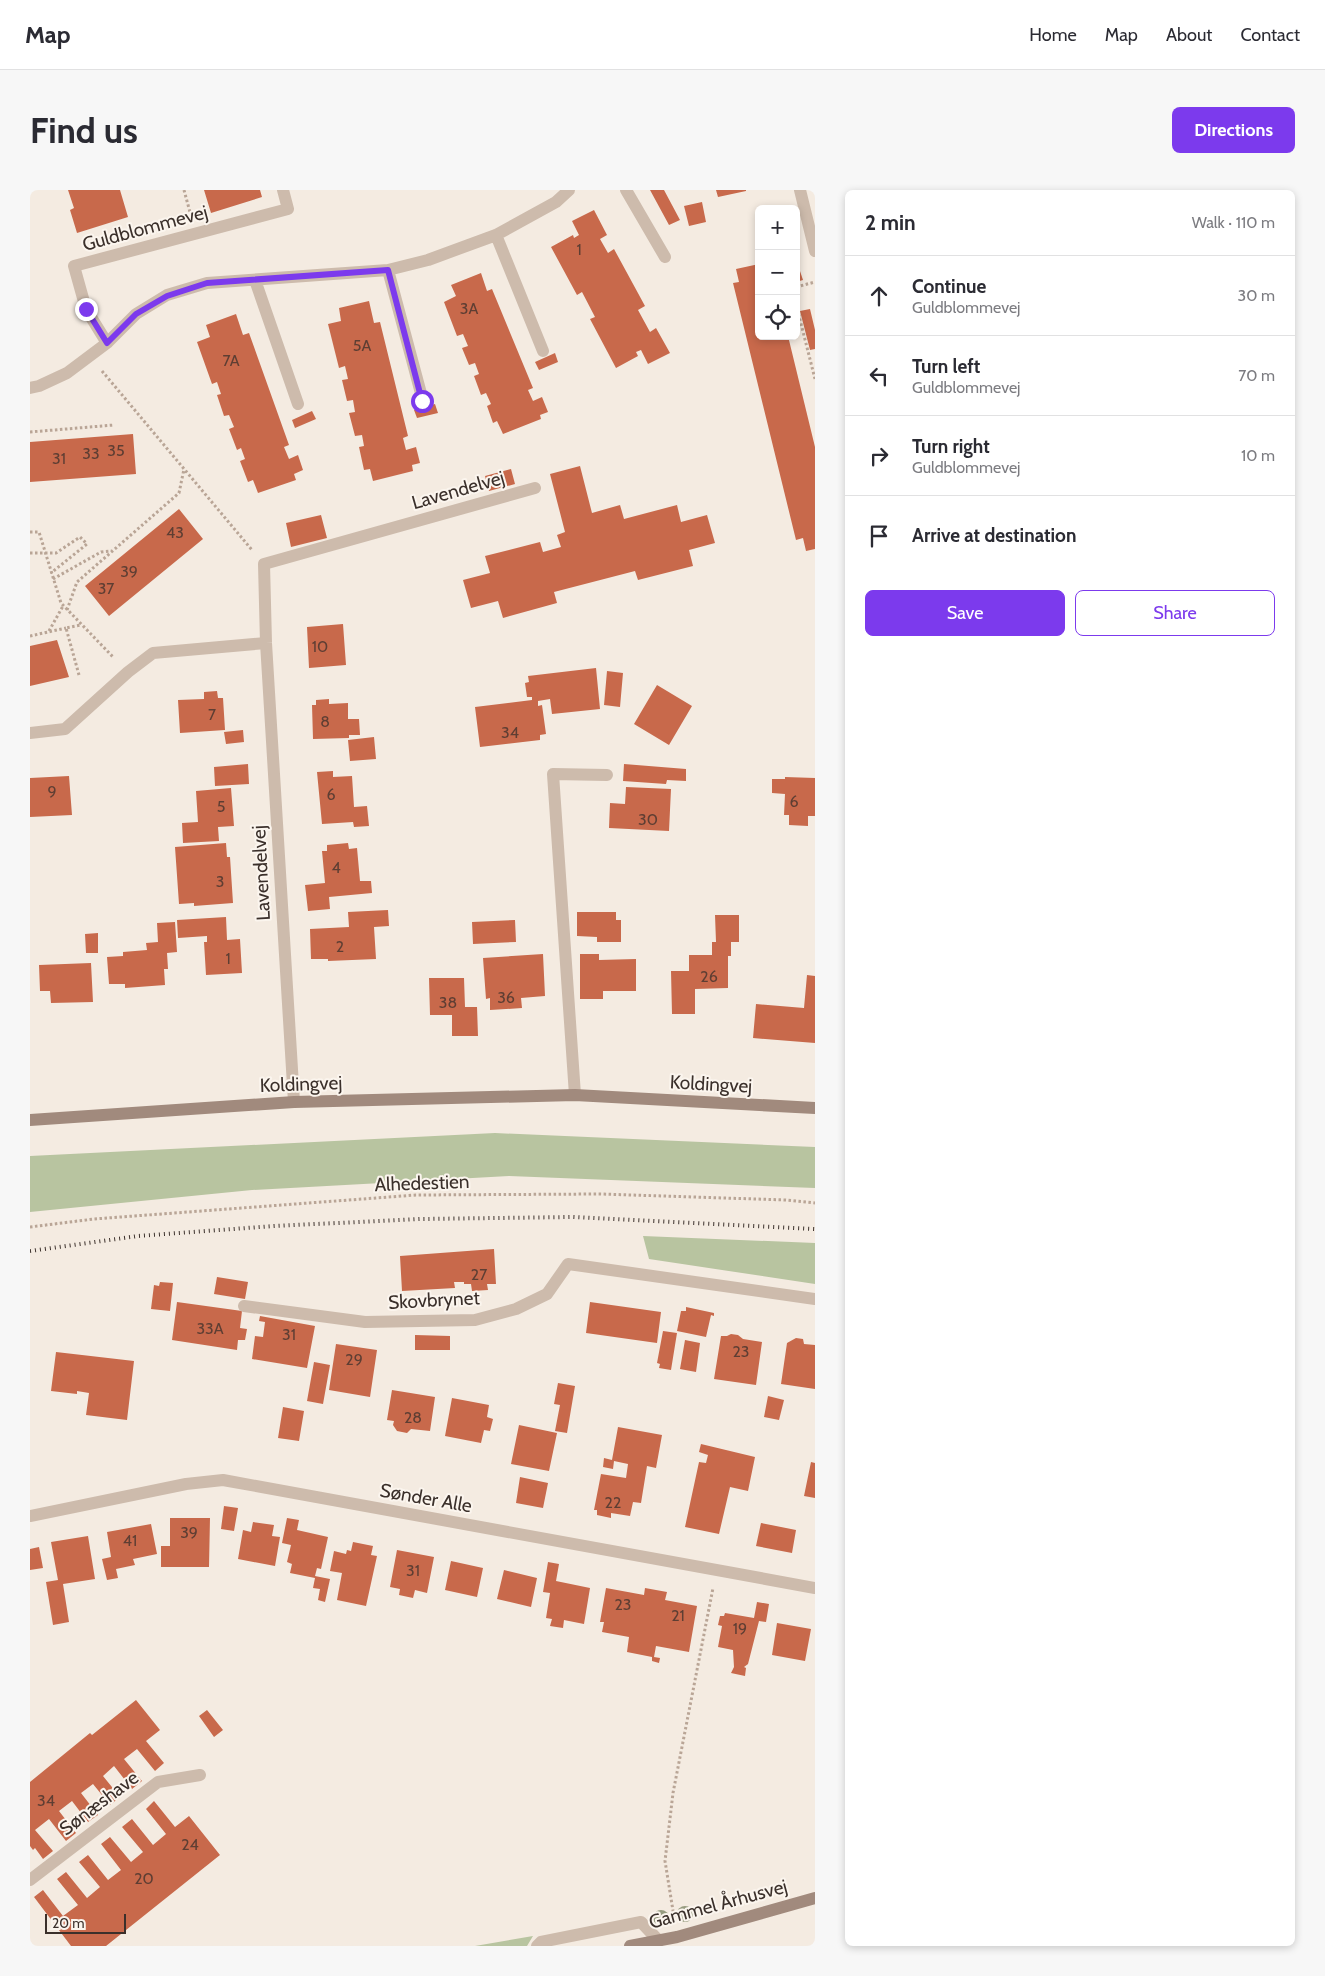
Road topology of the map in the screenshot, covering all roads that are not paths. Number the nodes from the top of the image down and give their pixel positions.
1 (283, 190) edge
2 (569, 190) edge
3 (626, 190) edge
4 (806, 195) edge
5 (496, 235) junction
6 (815, 251) edge
7 (665, 257) dead end
8 (388, 270) junction
9 (255, 280) junction
10 (107, 343) junction
11 (543, 351) dead end
12 (30, 388) edge
13 (422, 401) dead end
14 (298, 404) dead end
15 (535, 488) dead end
16 (266, 643) junction
17 (30, 733) edge
18 (607, 775) dead end
19 (575, 1095) junction
20 (294, 1102) junction
21 (815, 1108) edge
22 (30, 1120) edge
23 (815, 1300) edge
24 (244, 1306) dead end
25 (30, 1516) edge
26 (815, 1588) edge
27 (200, 1775) dead end
28 (30, 1880) edge
29 (815, 1898) edge
30 (659, 1941) junction
31 (538, 1946) edge
32 (630, 1946) edge

1 - 10 street, Guldblommevej
2 - 5 street
3 - 7 street
4 - 6 street
5 - 8 street
5 - 11 street
8 - 9 street
8 - 13 street
9 - 10 street
9 - 14 street
10 - 12 street
15 - 16 street, Lavendelvej
16 - 17 street
16 - 20 street, Lavendelvej
18 - 19 street
19 - 20 street, Koldingvej
19 - 21 street, Koldingvej
20 - 22 street, Koldingvej
23 - 24 street, Skovbrynet
25 - 26 street, Sønder Alle
27 - 28 street, Sønæshave
29 - 30 street, Gammel Århusvej
30 - 31 street
30 - 32 street, Gammel Århusvej

